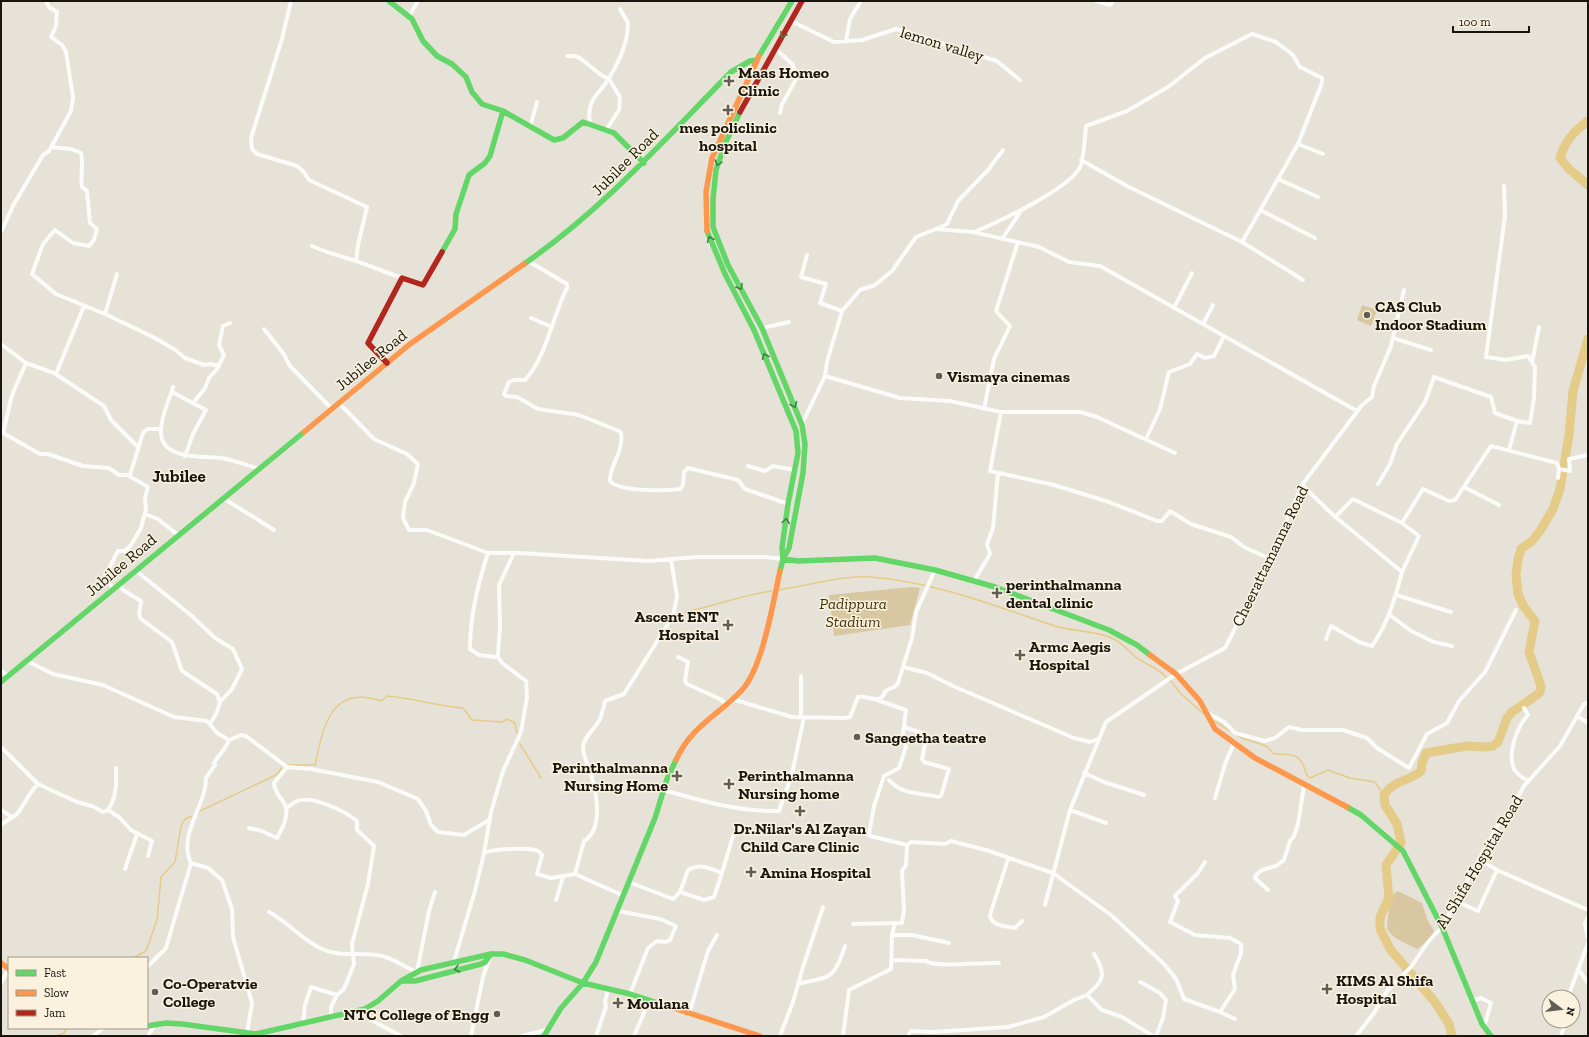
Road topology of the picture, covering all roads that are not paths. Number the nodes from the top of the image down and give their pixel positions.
1 (46, 1) edge
2 (291, 1) edge
3 (418, 1) edge
4 (792, 1) edge
5 (802, 1) edge
6 (861, 1) edge
7 (1096, 1) edge
8 (1113, 1) edge
9 (391, 2) edge
10 (620, 9) dead end
11 (409, 16) junction
12 (791, 21) junction
13 (846, 41) junction
14 (776, 49) junction
15 (567, 56) dead end
16 (756, 60) junction
17 (767, 64) junction
18 (764, 69) junction
19 (609, 79) junction
20 (1020, 80) dead end
21 (537, 102) dead end
22 (503, 111) junction
23 (780, 113) dead end
24 (590, 125) junction
25 (530, 127) junction
26 (606, 130) junction
27 (1298, 144) junction
28 (51, 147) junction
29 (1003, 150) dead end
30 (1323, 154) dead end
31 (1081, 160) junction
32 (644, 163) junction
33 (1278, 179) junction
34 (1504, 186) dead end
35 (1318, 198) dead end
36 (1022, 208) junction
37 (1260, 210) junction
38 (936, 229) junction
39 (1, 232) edge
40 (973, 232) junction
41 (1315, 238) dead end
42 (1002, 239) junction
43 (1018, 242) junction
44 (1242, 242) junction
45 (312, 246) dead end
46 (807, 255) dead end
47 (356, 261) junction
48 (528, 261) junction
49 (1192, 273) dead end
50 (117, 274) dead end
51 (402, 278) junction
52 (1303, 280) dead end
53 (1404, 290) dead end
54 (1213, 305) dead end
55 (84, 306) junction
56 (1174, 308) junction
57 (842, 312) junction
58 (105, 314) junction
59 (531, 318) dead end
60 (789, 322) dead end
61 (230, 323) dead end
62 (1202, 324) junction
63 (1539, 326) dead end
64 (552, 327) junction
65 (762, 328) junction
66 (264, 329) dead end
67 (1224, 336) junction
68 (1393, 338) junction
69 (1, 344) edge
70 (1431, 350) dead end
71 (1532, 362) junction
72 (26, 363) junction
73 (388, 363) junction
74 (219, 366) junction
75 (56, 374) junction
76 (825, 376) junction
77 (173, 387) dead end
78 (172, 392) junction
79 (194, 402) junction
80 (339, 403) junction
81 (332, 409) junction
82 (984, 409) junction
83 (1357, 411) junction
84 (1001, 412) junction
85 (1517, 421) junction
86 (802, 424) junction
87 (161, 429) junction
88 (1146, 439) junction
89 (138, 447) junction
90 (1509, 450) junction
91 (1175, 453) dead end
92 (801, 455) junction
93 (1588, 455) edge
94 (185, 456) junction
95 (748, 466) dead end
96 (259, 469) junction
97 (1559, 469) junction
98 (794, 470) junction
99 (998, 473) junction
100 (129, 476) junction
101 (1558, 478) dead end
102 (1378, 484) dead end
103 (1302, 485) junction
104 (1464, 487) junction
105 (223, 498) junction
106 (788, 504) junction
107 (1499, 506) dead end
108 (145, 514) junction
109 (1335, 516) junction
110 (1402, 523) junction
111 (274, 530) dead end
112 (178, 535) junction
113 (488, 553) junction
114 (514, 553) junction
115 (671, 559) junction
116 (783, 560) junction
117 (1269, 561) junction
118 (135, 570) junction
119 (935, 570) junction
120 (1402, 572) junction
121 (974, 581) junction
122 (118, 584) junction
123 (113, 589) junction
124 (1396, 595) junction
125 (1516, 610) dead end
126 (1451, 612) dead end
127 (1390, 615) junction
128 (1326, 639) dead end
129 (1452, 646) dead end
130 (498, 657) junction
131 (678, 657) dead end
132 (26, 660) junction
133 (903, 667) junction
134 (1, 670) edge
135 (8, 676) junction
136 (801, 676) dead end
137 (1171, 678) junction
138 (1, 682) edge
139 (732, 699) junction
140 (877, 700) junction
141 (220, 702) junction
142 (1588, 702) edge
143 (726, 705) junction
144 (1524, 708) dead end
145 (1207, 715) junction
146 (1577, 716) junction
147 (802, 717) junction
148 (1588, 723) edge
149 (210, 724) junction
150 (904, 727) junction
151 (1098, 739) junction
152 (229, 740) junction
153 (1234, 743) junction
154 (1, 747) edge
155 (287, 767) junction
156 (116, 768) dead end
157 (1084, 773) junction
158 (889, 780) dead end
159 (1528, 781) junction
160 (38, 784) junction
161 (1304, 786) junction
162 (664, 790) junction
163 (1144, 795) dead end
164 (1215, 798) dead end
165 (286, 808) junction
166 (1, 810) edge
167 (108, 810) junction
168 (1070, 810) junction
169 (12, 817) junction
170 (489, 820) junction
171 (1106, 823) dead end
172 (1, 825) edge
173 (249, 828) dead end
174 (739, 830) dead end
175 (137, 834) junction
176 (907, 845) junction
177 (484, 853) junction
178 (148, 856) dead end
179 (1008, 859) junction
180 (1479, 859) junction
181 (1205, 862) dead end
182 (191, 863) junction
183 (125, 869) dead end
184 (1497, 870) junction
185 (722, 873) junction
186 (1053, 873) junction
187 (575, 874) junction
188 (563, 876) junction
189 (629, 882) junction
190 (1268, 890) dead end
191 (435, 892) dead end
192 (680, 892) junction
193 (624, 896) junction
194 (556, 900) dead end
195 (1456, 901) junction
196 (1045, 905) dead end
197 (823, 907) dead end
198 (1588, 910) edge
199 (618, 911) junction
200 (269, 912) dead end
201 (1588, 917) edge
202 (1022, 921) dead end
203 (895, 923) junction
204 (853, 924) dead end
205 (1442, 927) junction
206 (717, 935) dead end
207 (892, 935) junction
208 (1588, 939) edge
209 (949, 943) dead end
210 (1588, 943) edge
211 (845, 946) dead end
212 (353, 953) junction
213 (491, 954) junction
214 (1094, 954) dead end
215 (892, 960) junction
216 (454, 961) junction
217 (999, 963) dead end
218 (148, 965) edge
219 (1578, 968) junction
220 (8, 970) edge
221 (417, 972) junction
222 (401, 981) junction
223 (1140, 982) dead end
224 (1, 983) edge
225 (584, 983) junction
226 (1588, 983) edge
227 (798, 984) junction
228 (608, 988) junction
229 (1571, 989) edge
230 (630, 994) junction
231 (337, 995) junction
232 (1086, 995) junction
233 (649, 1001) junction
234 (1472, 1001) junction
235 (365, 1009) junction
236 (1220, 1012) junction
237 (689, 1014) junction
238 (332, 1018) junction
239 (1235, 1019) dead end
240 (303, 1024) junction
241 (156, 1025) junction
242 (148, 1026) edge
243 (1484, 1027) junction
244 (103, 1029) edge
245 (546, 1030) junction
246 (247, 1034) junction
247 (255, 1035) edge
248 (93, 1036) edge
249 (148, 1036) edge
250 (401, 1036) edge
251 (471, 1036) edge
252 (522, 1036) edge
253 (544, 1036) edge
254 (596, 1036) edge
255 (634, 1036) edge
256 (760, 1036) edge
257 (780, 1036) edge
258 (843, 1036) edge
259 (908, 1036) edge
260 (1153, 1036) edge
261 (1156, 1036) edge
262 (1356, 1036) edge
263 (1491, 1036) edge

1 - 28 street
2 - 47 street
3 - 11 street
4 - 16 main road
5 - 12 main road
6 - 13 street
7 - 8 street
9 - 11 main road
10 - 19 street
11 - 22 main road
12 - 13 street, lemon valley
12 -> 14 main road
13 - 20 street, lemon valley
14 - 17 main road
14 - 23 street
15 - 19 street
16 - 17 main road
16 - 18 main road
16 - 32 main road, Jubilee Road
92 -> 16 main road
17 - 18 main road
18 -> 65 main road
19 - 24 street
19 - 26 street
21 - 25 street
22 - 25 main road
22 - 51 main road
24 - 25 main road
24 - 26 main road
26 - 32 main road
27 - 30 street
27 - 31 street
27 - 33 street
28 - 39 street
28 - 55 street
29 - 38 street
31 - 36 street
31 - 44 street
32 - 48 main road, Jubilee Road
33 - 35 street
33 - 37 street
34 - 71 street
36 - 40 street
36 - 42 street
37 - 41 street
37 - 44 street
38 - 40 street
38 - 57 street
40 - 42 street
42 - 43 street
43 - 56 street
43 - 82 street
44 - 52 street
45 - 47 street
46 - 57 street
47 - 51 street
48 - 64 street
48 - 73 main road, Jubilee Road
49 - 56 street
50 - 58 street
51 - 73 main road
53 - 68 street, Cheerattamanna Road
54 - 62 street
55 - 58 street
55 - 75 street
56 - 62 street
57 - 76 street
58 - 74 street
59 - 64 street
60 - 65 street
61 - 74 street
62 - 67 street
63 - 71 street
64 - 106 street
65 -> 86 main road
66 - 81 street
67 - 83 street
67 - 88 street
68 - 70 street
68 - 83 street, Cheerattamanna Road
69 - 72 street
71 - 85 street
72 - 75 street
72 - 100 street
73 - 80 main road, Jubilee Road
74 - 79 street
75 - 89 street
76 - 82 street
76 - 86 street
77 - 78 street
78 - 79 street
78 - 87 street
79 - 94 street
80 - 81 main road, Jubilee Road
80 - 113 street
81 - 96 main road, Jubilee Road
82 - 84 street
83 - 103 street, Cheerattamanna Road
84 - 88 street
84 - 99 street
85 - 90 street
85 - 102 street
86 - 92 main road
87 - 89 street
87 - 94 street
88 - 91 street
89 - 100 street
90 - 97 street
90 - 104 street
92 - 98 main road
92 - 116 main road
93 - 97 street
94 - 96 street
95 - 98 street
96 - 105 main road, Jubilee Road
97 - 101 street
98 - 106 main road
99 - 117 street
99 - 121 street
100 - 108 street
103 - 109 street
103 - 117 street, Cheerattamanna Road
104 - 107 street
104 - 110 street
105 - 111 street
105 - 112 main road, Jubilee Road
116 -> 106 main road
108 - 112 street
108 - 123 street
109 - 110 street
109 - 120 street
110 - 120 street
112 - 118 main road, Jubilee Road
113 - 114 street
113 - 130 street
114 - 115 street
114 - 130 street
115 - 116 street
115 - 187 street
116 - 119 main road
116 - 139 main road
117 - 137 street, Cheerattamanna Road
118 - 122 main road, Jubilee Road
118 - 141 street
119 - 121 main road
119 - 133 street
120 - 124 street
121 - 137 main road
122 - 123 main road, Jubilee Road
122 - 141 street
123 - 132 main road, Jubilee Road
124 - 126 street
124 - 127 street
125 - 145 street
127 - 128 street
127 - 129 street
130 - 170 street
131 - 143 street
132 - 135 main road, Jubilee Road
132 - 149 street
133 - 140 street
133 - 151 street
134 - 135 street
135 - 138 main road, Jubilee Road
136 - 147 street
137 - 145 main road
137 - 151 street, Cheerattamanna Road
139 - 143 main road
139 - 147 street
140 - 147 street
140 - 150 street
141 - 149 street
142 - 146 street, Al Shifa Hospital Road
143 - 162 main road
144 - 159 street
145 - 153 main road
146 - 148 street
146 - 159 street, Al Shifa Hospital Road
147 - 162 street
149 - 152 street
150 - 158 street
150 - 176 street
151 - 157 street, Cheerattamanna Road
152 - 155 street
152 - 182 street
153 - 161 main road
153 - 164 street
154 - 160 street
155 - 165 street
155 - 170 street
156 - 167 street
157 - 163 street
157 - 168 street, Cheerattamanna Road
159 - 180 street, Al Shifa Hospital Road
160 - 167 street
160 - 169 street
161 - 190 street
161 - 205 main road
162 - 189 main road
165 - 173 street
165 - 212 street
166 - 169 street
167 - 175 street
168 - 171 street
168 - 186 street, Cheerattamanna Road
169 - 172 street
170 - 177 street
174 - 185 street
175 - 178 street
175 - 183 street
176 - 179 street
176 - 203 street
177 - 188 street
177 - 216 street
179 - 186 street
179 - 202 street
180 - 184 street
180 - 195 street, Al Shifa Hospital Road
181 - 236 street
182 - 218 street
182 - 246 street
184 - 195 street
184 - 198 street
185 - 192 street
185 - 192 street
186 - 196 street, Cheerattamanna Road
186 - 236 street
187 - 188 street
187 - 193 street
188 - 194 street
189 - 192 street
189 - 193 main road
191 - 221 street
193 - 199 main road
195 - 205 street, Al Shifa Hospital Road
197 - 227 street
199 - 225 main road
199 - 230 street
200 - 212 street
201 - 208 street
203 - 204 street
203 - 207 street
205 - 234 main road
205 - 262 street, Al Shifa Hospital Road
206 - 237 street
207 - 209 street
207 - 215 street
210 - 219 street
211 - 227 street
212 - 221 street
212 - 231 street
213 - 216 main road
213 -> 222 main road
213 - 225 main road
213 - 251 street
214 - 232 street
215 - 217 street
215 - 258 street
216 - 221 main road
219 - 226 street
219 - 229 street
220 - 224 street
221 - 222 main road
222 - 235 main road
223 - 261 street
225 - 228 main road
225 - 245 main road
227 - 257 street
228 - 230 main road
228 - 254 street
230 - 233 main road
231 - 238 street
231 - 240 street
232 - 259 street
232 - 260 street
233 - 237 main road
233 - 255 street
234 - 243 main road
234 - 243 street
235 - 238 main road
235 - 250 street
236 - 239 street
237 - 256 main road
238 - 240 main road
240 - 247 main road
241 - 242 main road
241 - 246 main road
241 - 249 street
243 - 263 main road
244 - 248 street
245 - 252 street
245 - 253 main road
246 - 247 main road

